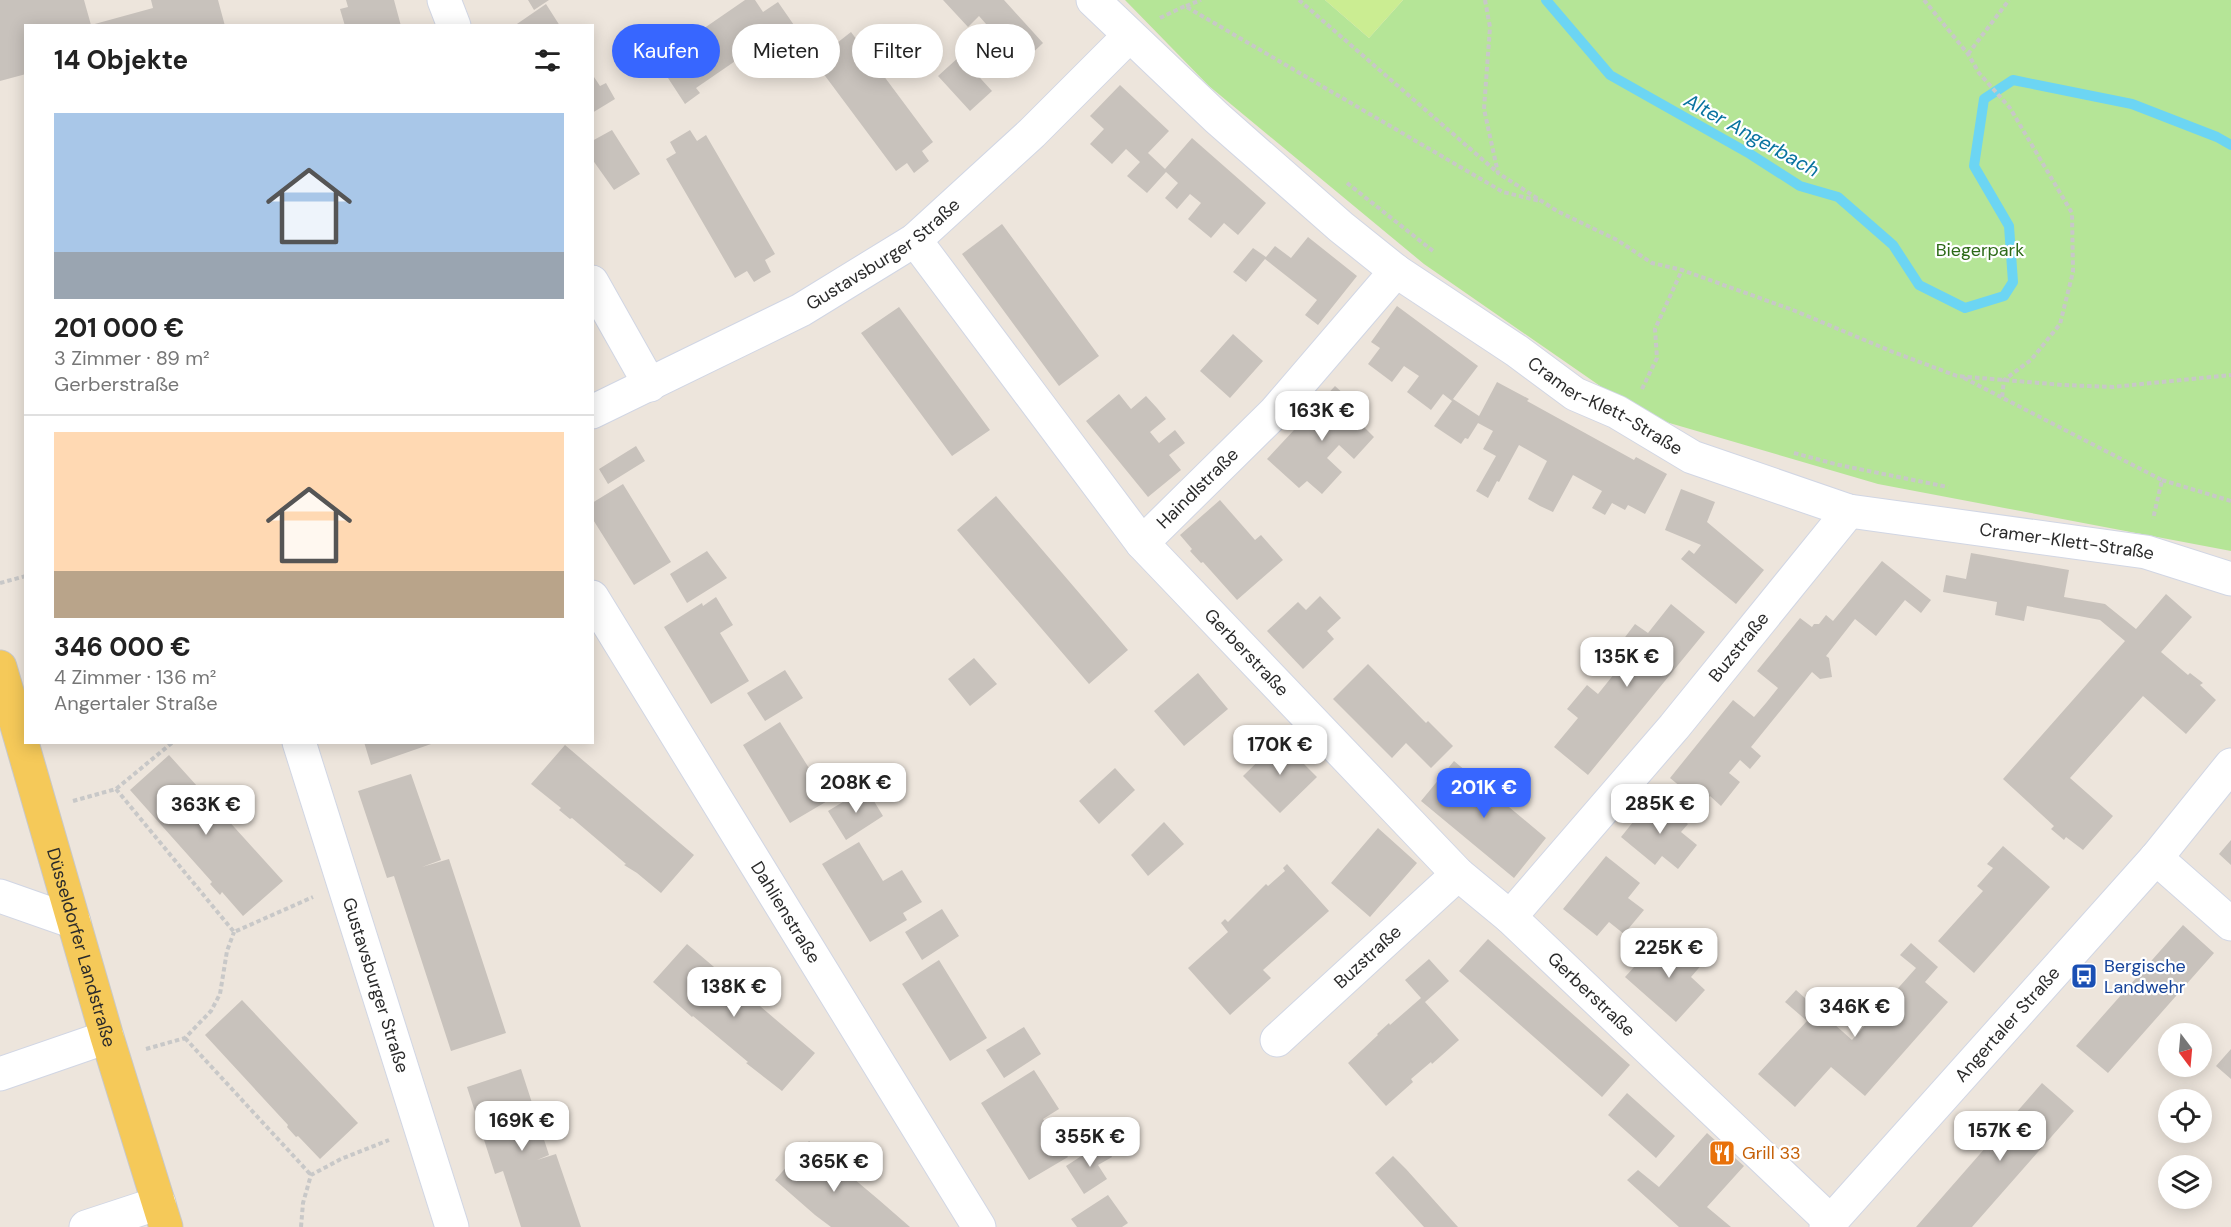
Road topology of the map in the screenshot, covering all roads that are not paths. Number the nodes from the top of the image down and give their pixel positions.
1 (444, 0) edge
2 (1093, 0) edge
3 (453, 24) edge
4 (1129, 36) junction
5 (915, 240) junction
6 (1396, 271) junction
7 (594, 286) edge
8 (650, 385) junction
9 (594, 411) edge
10 (1849, 511) junction
11 (1142, 543) junction
12 (2231, 579) edge
13 (594, 600) edge
14 (0, 667) edge
15 (300, 744) edge
16 (2231, 765) edge
17 (2156, 858) junction
18 (1458, 874) junction
19 (0, 896) edge
20 (1510, 917) junction
21 (74, 922) junction
22 (2231, 924) edge
23 (1276, 1040) dead end
24 (111, 1048) junction
25 (0, 1074) edge
26 (163, 1215) edge
27 (1828, 1224) edge
28 (86, 1227) edge
29 (452, 1227) edge
30 (980, 1227) edge

1 - 3 street
2 - 4 street, Cramer-Klett-Straße
4 - 5 street, Gustavsburger Straße
4 - 6 street, Cramer-Klett-Straße
5 - 8 street, Gustavsburger Straße
5 - 11 street, Gerberstraße
6 - 10 street, Cramer-Klett-Straße
6 - 11 street, Haindlstraße
7 - 8 street
8 - 9 street, Gustavsburger Straße
10 - 12 street, Cramer-Klett-Straße
10 - 20 street, Buzstraße
11 - 18 street, Gerberstraße
13 - 30 street, Dahlienstraße
14 - 21 main road, Düsseldorfer Landstraße
15 - 29 street, Gustavsburger Straße
16 - 17 street, Angertaler Straße
17 - 22 street
17 - 27 street, Angertaler Straße
18 - 20 street, Gerberstraße
18 - 23 street, Buzstraße
19 - 21 street
20 - 27 street, Gerberstraße
21 - 24 main road, Düsseldorfer Landstraße
24 - 25 street
24 - 26 main road, Düsseldorfer Landstraße
26 - 28 street

